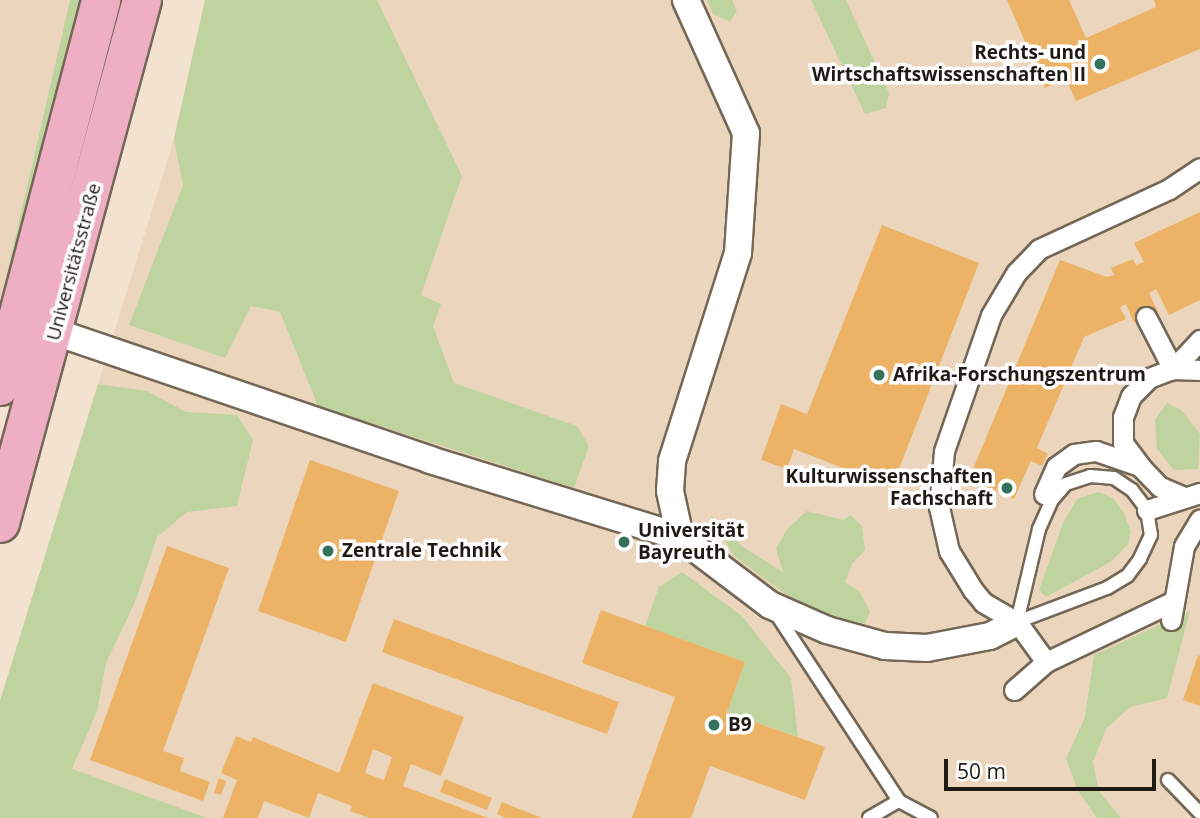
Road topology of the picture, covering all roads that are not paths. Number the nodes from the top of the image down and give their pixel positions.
1 (101, 0) edge
2 (142, 0) edge
3 (686, 0) edge
4 (1200, 168) edge
5 (1146, 317) dead end
6 (55, 332) junction
7 (1200, 340) edge
8 (1172, 369) junction
9 (1200, 370) edge
10 (0, 386) edge
11 (1141, 467) junction
12 (1044, 494) dead end
13 (1192, 495) edge
14 (1147, 510) junction
15 (1200, 519) edge
16 (0, 523) edge
17 (680, 537) junction
18 (771, 606) junction
19 (1017, 622) junction
20 (1046, 662) junction
21 (1014, 690) dead end
22 (1168, 780) dead end
23 (899, 801) junction
24 (1200, 813) edge
25 (869, 818) edge
26 (931, 818) edge

1 - 10 main road, Universitätsstraße
2 - 6 main road, Universitätsstraße
3 - 17 street
4 - 19 street
5 - 8 street
6 - 16 main road, Universitätsstraße
6 - 17 street
7 - 8 street
8 - 9 street
8 - 11 street
11 - 12 street
11 - 13 street
13 - 14 street
14 - 19 lane
14 - 19 lane
15 - 20 street
17 - 18 street
18 - 19 street
18 - 23 lane
19 - 20 street
20 - 21 street
22 - 24 lane
23 - 25 lane
23 - 26 lane

